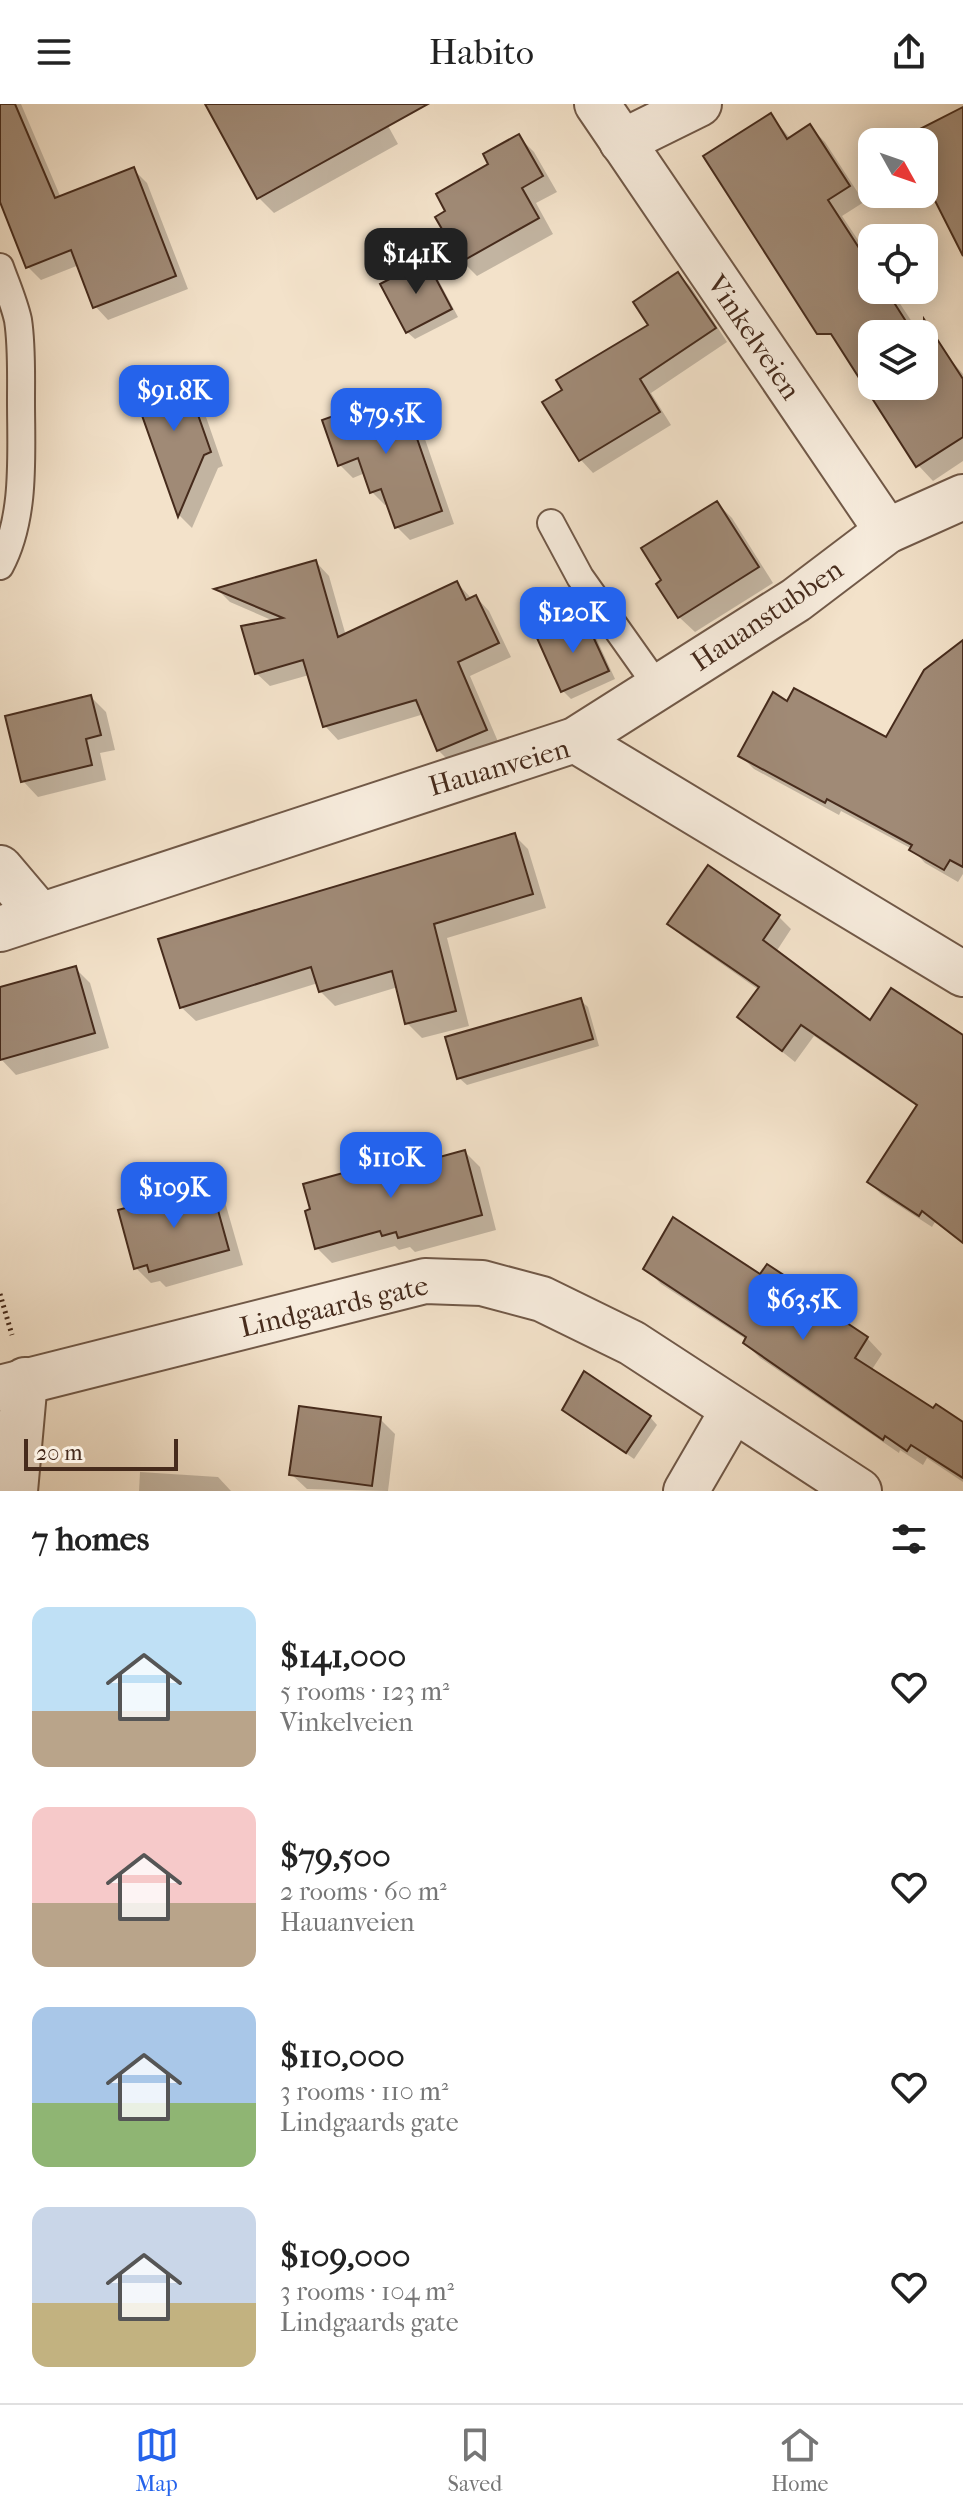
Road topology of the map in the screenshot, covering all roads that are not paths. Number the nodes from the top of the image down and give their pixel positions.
1 (597, 104) edge
2 (699, 104) edge
3 (622, 142) junction
4 (0, 267) edge
5 (963, 497) edge
6 (551, 523) dead end
7 (887, 531) junction
8 (0, 566) edge
9 (658, 687) junction
10 (575, 740) junction
11 (0, 868) edge
12 (20, 922) edge
13 (963, 974) edge
14 (12, 1384) edge
15 (733, 1410) junction
16 (15, 1491) edge
17 (686, 1491) edge
18 (859, 1491) edge

1 - 3 street, Vinkelveien
2 - 3 street
3 - 7 street, Vinkelveien
4 - 8 lane
5 - 7 street, Hauanstubben
6 - 9 lane
7 - 9 street, Hauanstubben
9 - 10 street, Hauanstubben
10 - 12 street, Hauanveien
10 - 13 street, Hauanveien
11 - 12 street, Hauanveien
14 - 15 street, Lindgaards gate
14 - 16 street
15 - 17 street
15 - 18 street, Lindgaards gate

